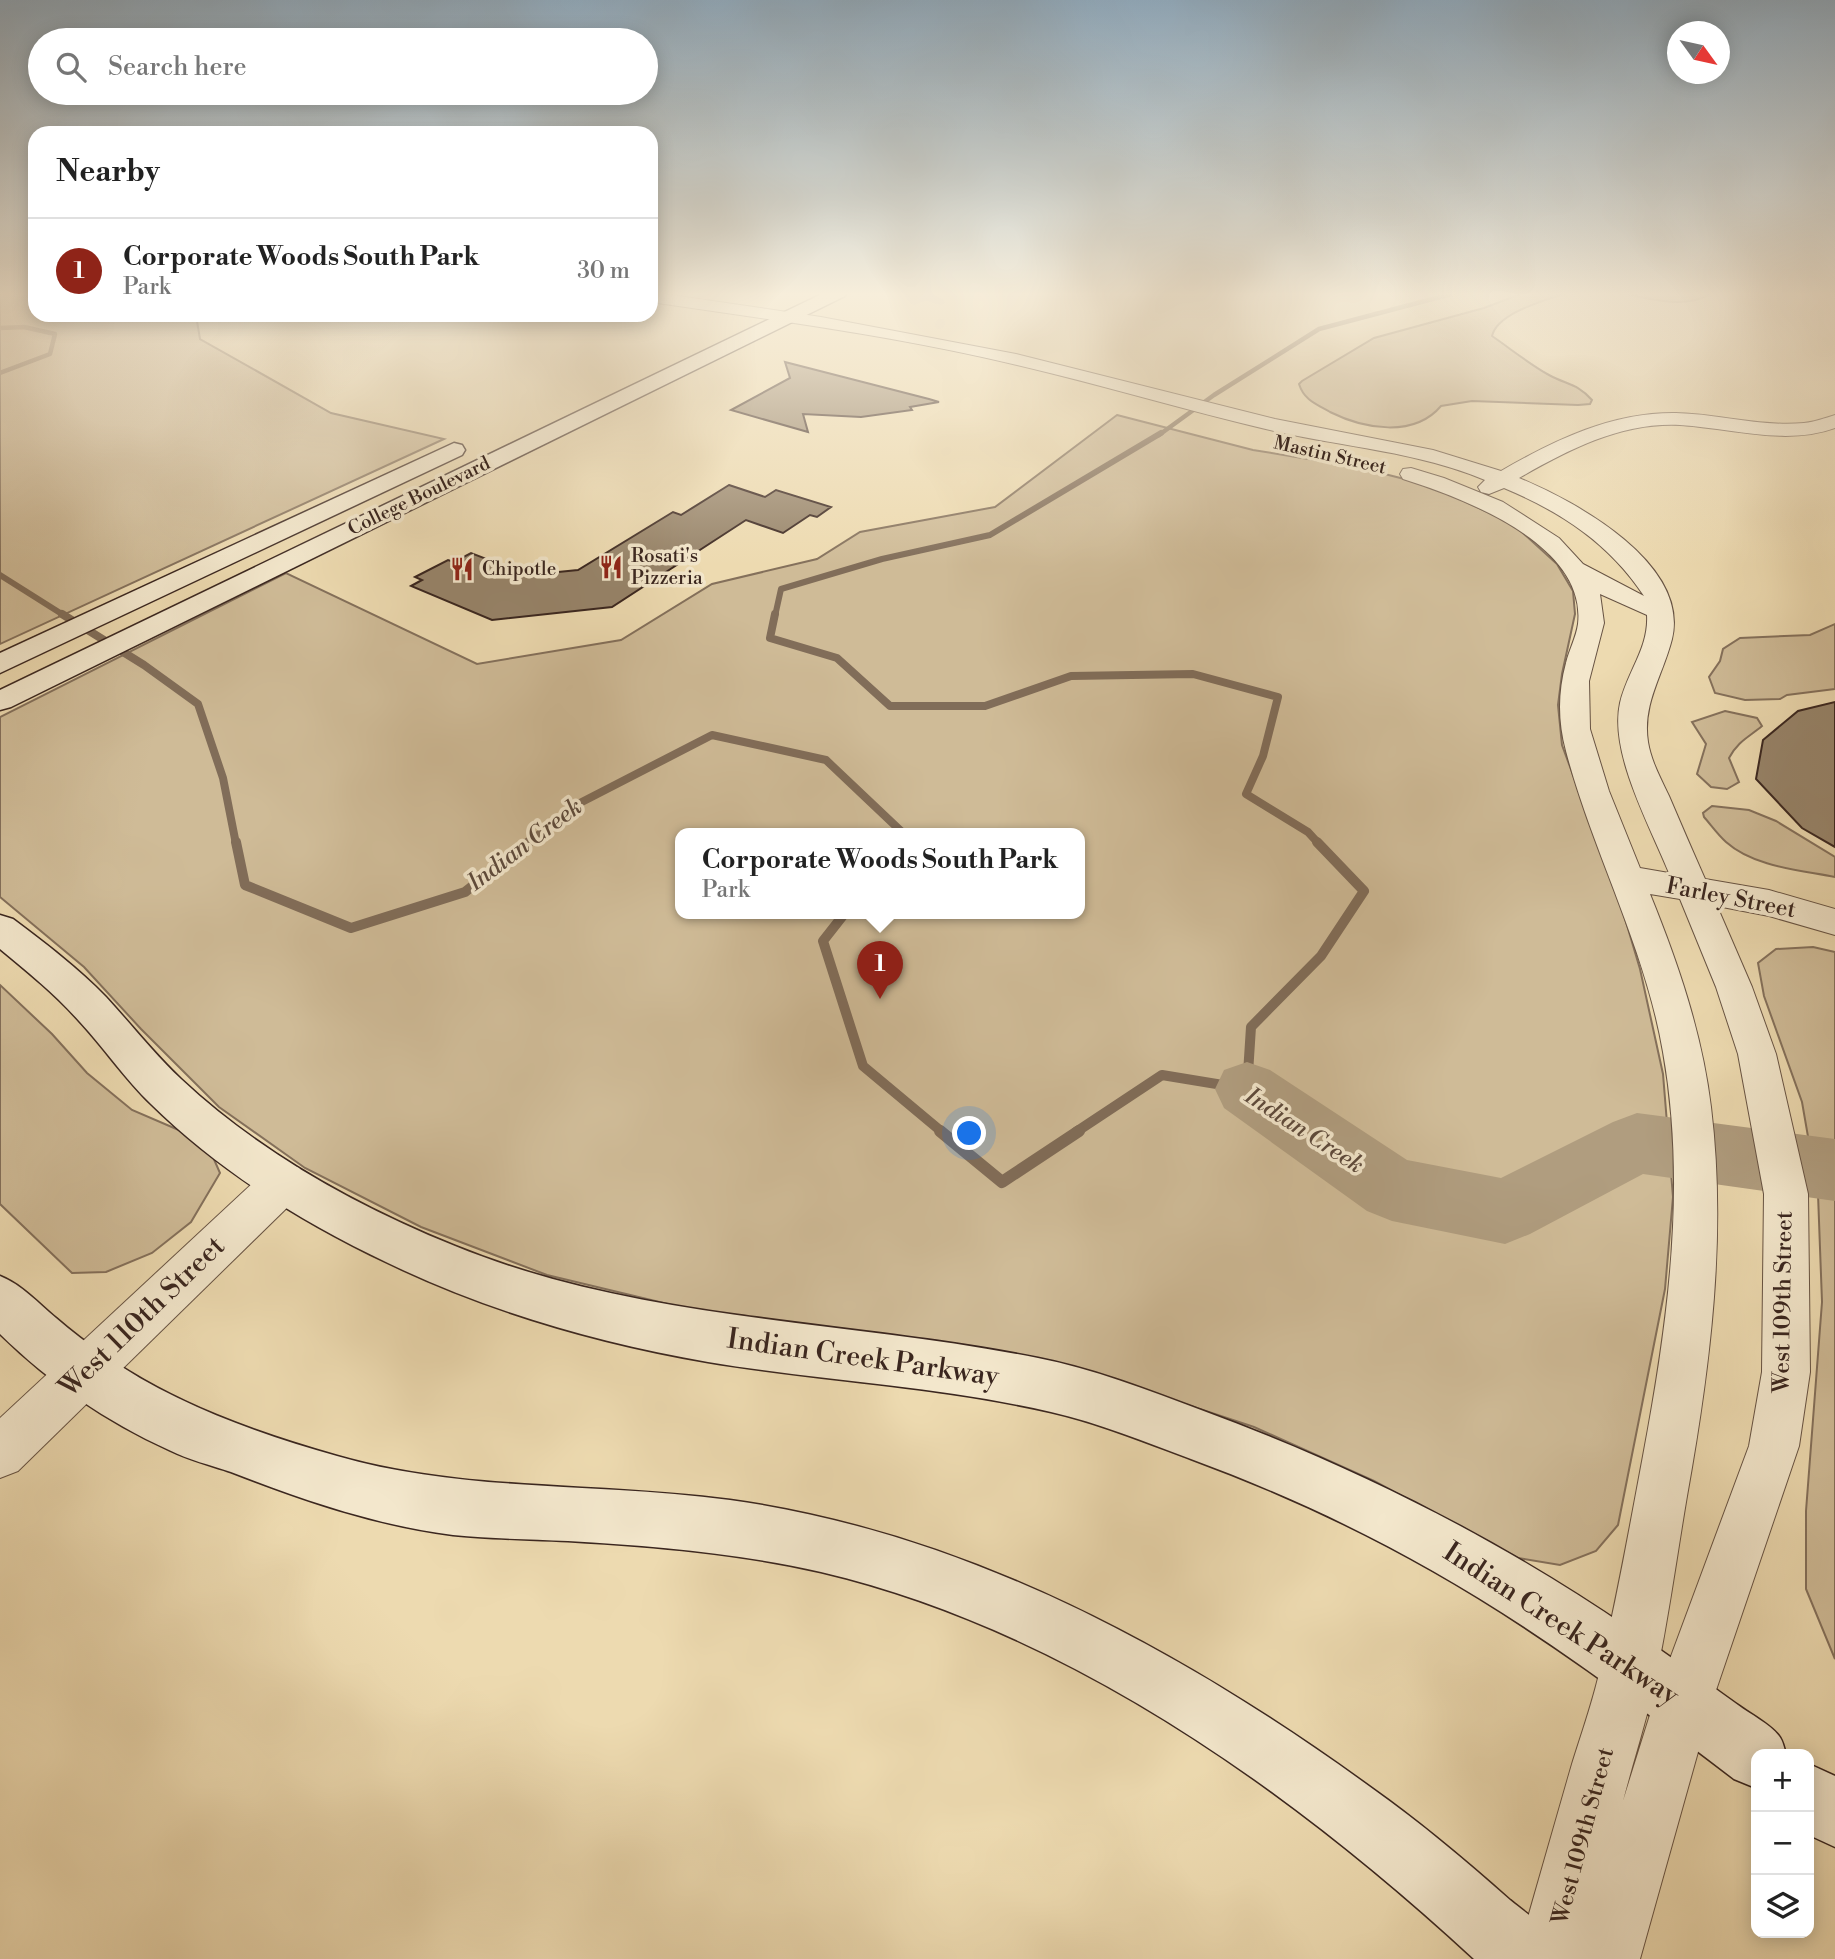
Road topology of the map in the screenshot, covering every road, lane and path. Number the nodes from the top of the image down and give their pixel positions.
1 (633, 383) edge
2 (1115, 383) edge
3 (1158, 394) joint
4 (1132, 408) dead end
5 (1835, 421) edge
6 (468, 444) dead end
7 (1503, 479) junction
8 (1473, 496) junction
9 (1574, 569) junction
10 (1661, 612) junction
11 (0, 664) edge
12 (0, 701) edge
13 (1627, 878) junction
14 (1693, 890) junction
15 (1835, 922) edge
16 (0, 929) edge
17 (284, 1182) junction
18 (0, 1300) edge
19 (85, 1373) junction
20 (0, 1452) edge
21 (1631, 1664) junction
22 (1683, 1702) junction
23 (1751, 1752) edge
24 (1814, 1800) edge
25 (1835, 1815) edge
26 (1525, 1959) edge
27 (1549, 1959) edge
28 (1607, 1959) edge

1 - 12 main road, College Boulevard
2 - 3 street, Mastin Street
3 - 7 street, Mastin Street
4 - 8 street, Mastin Street
5 - 7 street
6 - 11 main road, College Boulevard
7 - 8 street
7 - 10 street, West 109th Street
8 - 9 street, West 109th Street
9 - 10 street
9 - 13 street, West 109th Street
10 - 14 street, West 109th Street
13 - 14 street, Farley Street
13 - 21 street, West 109th Street
14 - 15 street, Farley Street
14 - 22 street, West 109th Street
16 - 17 main road, Indian Creek Parkway
17 - 19 street, West 110th Street
17 - 21 main road, Indian Creek Parkway
18 - 19 main road
19 - 20 street, West 110th Street
19 - 26 main road
21 - 22 main road, Indian Creek Parkway
21 - 27 street, West 109th Street
22 - 23 main road, Indian Creek Parkway
22 - 28 street, West 109th Street
24 - 25 main road

